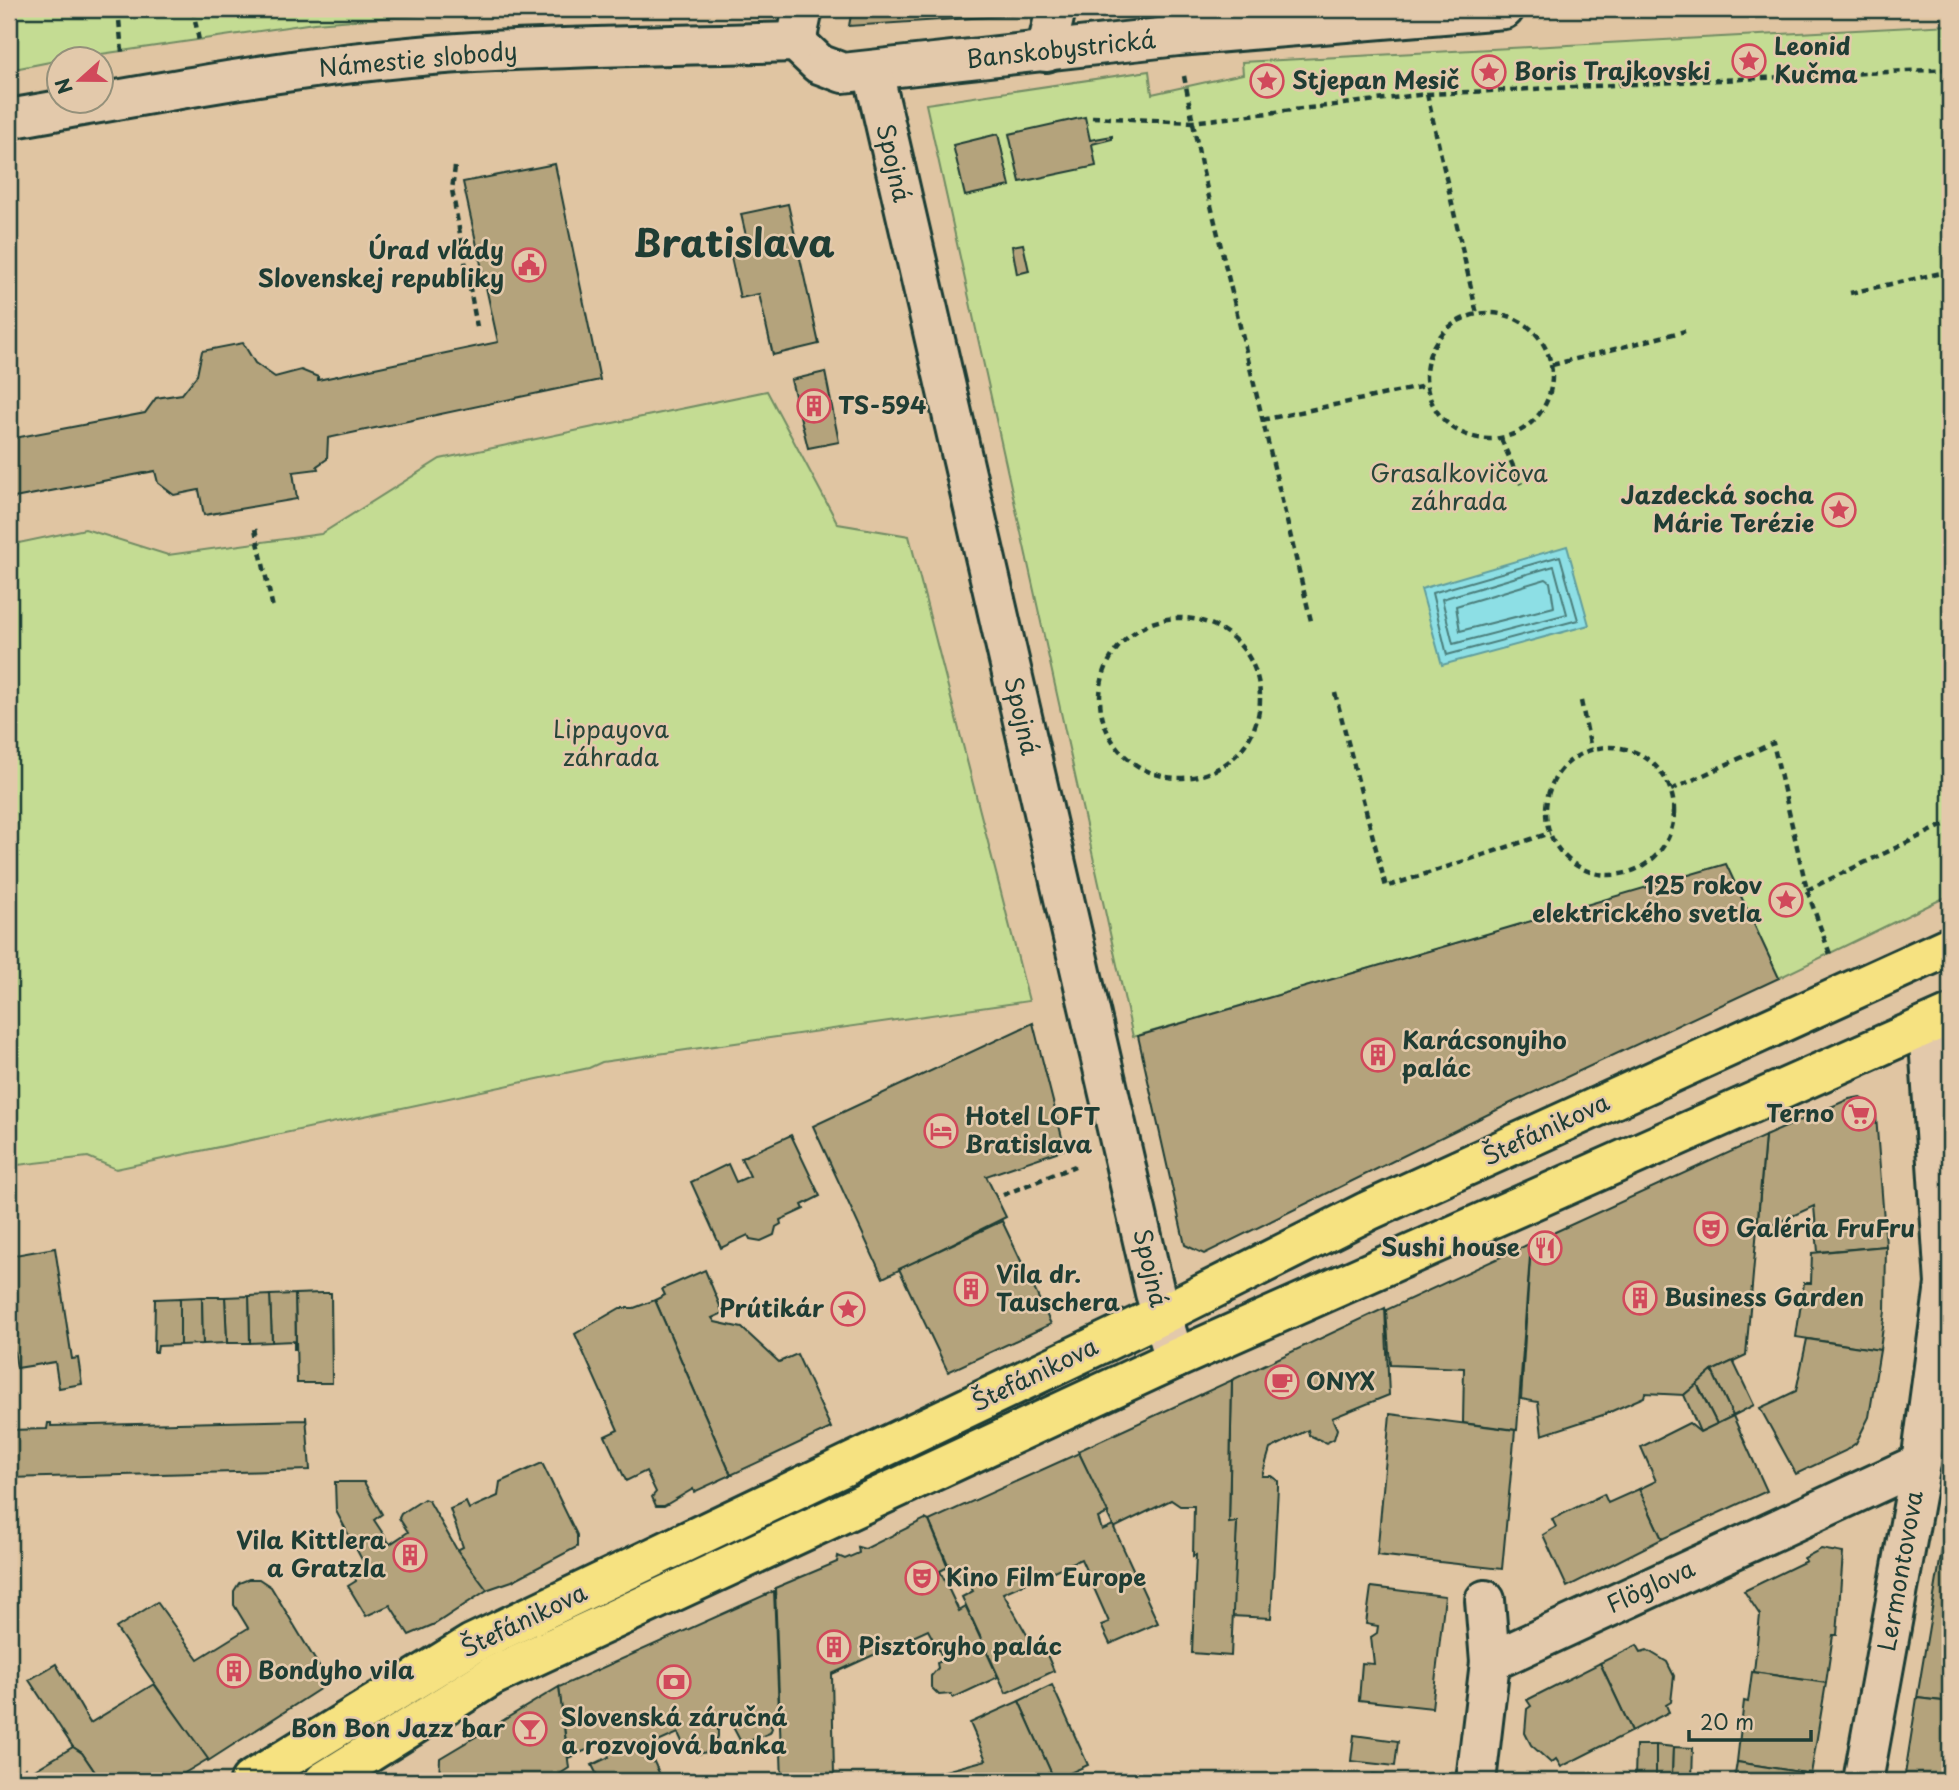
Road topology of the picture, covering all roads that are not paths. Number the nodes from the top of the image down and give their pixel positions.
1 (1056, 9) edge
2 (1504, 9) edge
3 (800, 25) edge
4 (1046, 52) junction
5 (873, 71) junction
6 (9, 119) edge
7 (1950, 946) edge
8 (1939, 1020) edge
9 (1161, 1315) junction
10 (1175, 1359) junction
11 (1922, 1462) junction
12 (1485, 1600) dead end
13 (1490, 1662) junction
14 (250, 1781) edge
15 (324, 1781) edge
16 (1476, 1781) edge
17 (1863, 1781) edge

1 - 4 street
2 - 4 street, Banskobystrická
3 - 5 street, Banskobystrická
3 - 6 street, Námestie slobody
4 - 5 street, Banskobystrická
5 - 9 street, Spojná
7 - 9 main road, Štefánikova
8 - 10 main road, Štefánikova
8 - 11 street, Lermontovova
9 - 10 street, Spojná
9 - 14 main road, Štefánikova
10 - 15 main road, Štefánikova
11 - 13 street, Flöglova
11 - 17 street, Lermontovova
12 - 13 street
13 - 16 street

